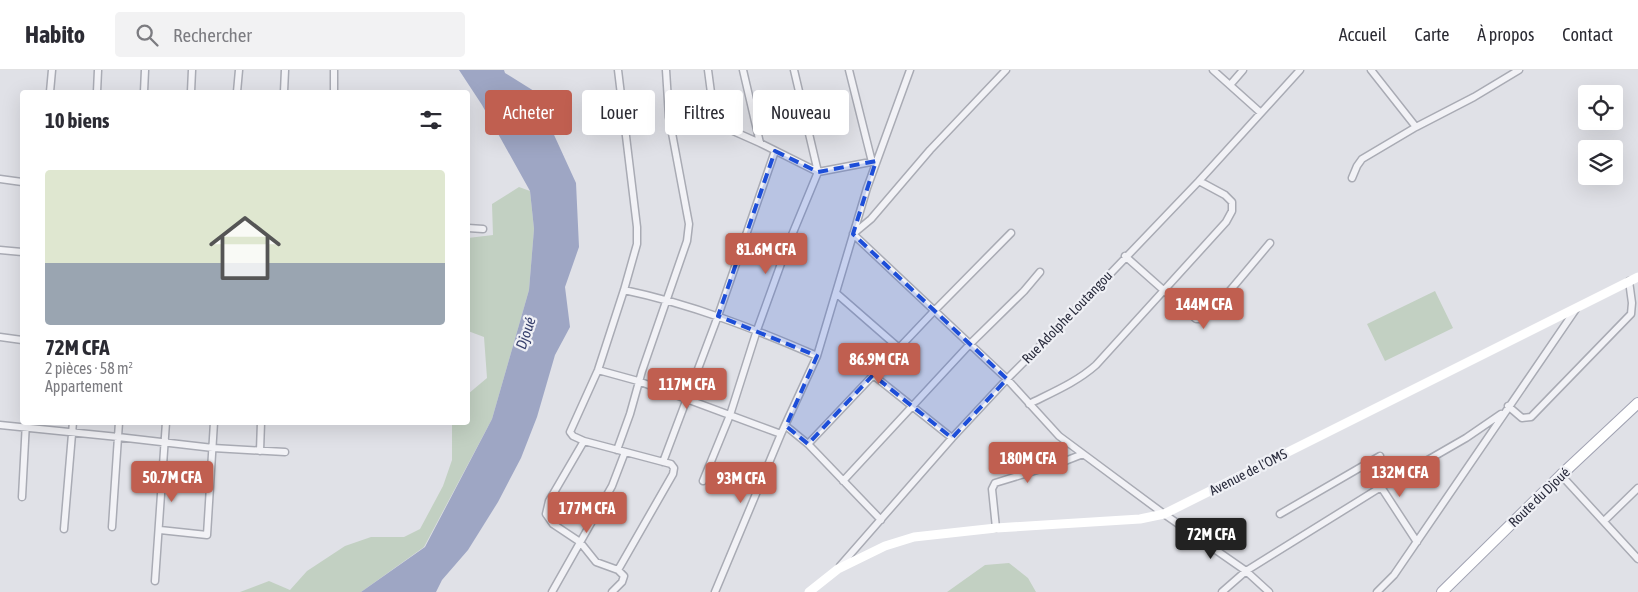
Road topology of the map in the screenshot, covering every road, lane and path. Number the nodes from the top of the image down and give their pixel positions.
1 (52, 70) edge
2 (98, 70) edge
3 (145, 70) edge
4 (192, 70) edge
5 (239, 70) edge
6 (285, 70) edge
7 (334, 70) edge
8 (618, 70) edge
9 (666, 70) edge
10 (708, 70) edge
11 (743, 70) edge
12 (794, 70) edge
13 (849, 70) edge
14 (910, 70) edge
15 (1006, 70) edge
16 (1213, 70) edge
17 (1243, 70) edge
18 (1300, 70) edge
19 (1371, 70) edge
20 (1519, 70) edge
21 (1230, 85) junction
22 (50, 90) edge
23 (97, 90) edge
24 (144, 90) edge
25 (191, 90) edge
26 (237, 90) edge
27 (284, 90) edge
28 (334, 90) edge
29 (668, 90) edge
30 (711, 90) edge
31 (1261, 113) junction
32 (1416, 127) junction
33 (673, 135) edge
34 (742, 135) edge
35 (760, 143) junction
36 (775, 151) junction
37 (874, 161) junction
38 (818, 172) junction
39 (1352, 178) dead end
40 (0, 179) edge
41 (1199, 181) junction
42 (20, 182) edge
43 (470, 228) edge
44 (483, 229) dead end
45 (853, 234) junction
46 (1011, 234) dead end
47 (1270, 243) dead end
48 (0, 250) edge
49 (20, 252) edge
50 (1125, 256) junction
51 (1040, 272) dead end
52 (1638, 277) edge
53 (1629, 281) junction
54 (624, 290) junction
55 (1164, 292) junction
56 (836, 293) junction
57 (667, 300) junction
58 (1578, 306) junction
59 (935, 310) junction
60 (718, 316) junction
61 (757, 330) junction
62 (0, 338) edge
63 (20, 340) edge
64 (970, 344) junction
65 (899, 348) junction
66 (817, 356) junction
67 (598, 370) junction
68 (874, 375) junction
69 (1007, 379) junction
70 (638, 381) junction
71 (686, 399) junction
72 (1638, 403) edge
73 (1029, 404) junction
74 (1508, 406) junction
75 (913, 407) junction
76 (1503, 413) junction
77 (730, 415) junction
78 (0, 425) edge
79 (73, 425) edge
80 (119, 425) edge
81 (166, 425) edge
82 (214, 425) edge
83 (261, 425) edge
84 (26, 426) edge
85 (786, 426) junction
86 (72, 432) junction
87 (781, 434) junction
88 (118, 437) junction
89 (952, 438) junction
90 (584, 441) junction
91 (164, 442) junction
92 (808, 444) junction
93 (213, 448) junction
94 (617, 450) junction
95 (260, 451) junction
96 (285, 452) dead end
97 (624, 452) junction
98 (1083, 454) junction
99 (1380, 456) dead end
100 (663, 462) junction
101 (1366, 464) junction
102 (1561, 475) junction
103 (703, 481) dead end
104 (843, 481) junction
105 (1381, 487) junction
106 (1638, 488) edge
107 (22, 497) dead end
108 (1164, 514) junction
109 (1280, 514) dead end
110 (881, 520) junction
111 (1604, 521) junction
112 (112, 527) dead end
113 (996, 528) junction
114 (64, 529) dead end
115 (160, 530) junction
116 (580, 542) junction
117 (1417, 542) junction
118 (1638, 559) edge
119 (838, 569) junction
120 (618, 570) junction
121 (1246, 572) junction
122 (155, 581) dead end
123 (552, 592) edge
124 (612, 592) edge
125 (715, 592) edge
126 (809, 592) edge
127 (1222, 592) edge
128 (1269, 592) edge
129 (1377, 592) edge
130 (1442, 592) edge

1 - 22 street
2 - 23 street
3 - 24 street
4 - 25 street
5 - 26 street
6 - 27 street
7 - 28 street
8 - 54 street
9 - 29 street
10 - 30 street
11 - 35 street
12 - 38 street
13 - 37 street
14 - 37 street
15 - 45 street
16 - 21 street
17 - 21 street
18 - 31 street, Rue Adolphe Loutangou
19 - 32 street
20 - 32 street
21 - 31 street
31 - 41 street, Rue Adolphe Loutangou
32 - 39 street
33 - 57 street
34 - 35 street
35 - 36 street
36 - 38 street
36 - 60 street
37 - 38 street
37 - 45 street
38 - 61 street
40 - 42 street
41 - 50 street, Rue Adolphe Loutangou
41 - 55 street
43 - 44 street
45 - 56 street
45 - 59 street
46 - 59 street
47 - 55 street
48 - 49 street
50 - 55 street
50 - 69 street, Rue Adolphe Loutangou
51 - 64 street
52 - 53 street, Avenue de l'OMS
53 - 58 street, Avenue de l'OMS
53 - 74 street
54 - 57 street
54 - 67 street
55 - 73 street
56 - 65 street
56 - 66 street
57 - 60 street
57 - 70 street
58 - 74 street
58 - 108 street, Avenue de l'OMS
59 - 64 street
59 - 65 street
60 - 61 street
60 - 71 street
61 - 66 street
61 - 77 street
62 - 63 street
64 - 69 street
64 - 75 street
65 - 68 street
66 - 85 street
67 - 70 street
67 - 90 street
68 - 75 street
68 - 92 street
69 - 73 street
69 - 89 street, Rue Adolphe Loutangou
70 - 71 street
70 - 94 street
71 - 77 street
71 - 100 street
72 - 102 main road, Route du Djoué
73 - 98 street
74 - 76 street
75 - 89 street
75 - 104 street
76 - 105 street
76 - 117 street
77 - 87 street
77 - 103 street
78 - 84 street
79 - 86 street
80 - 88 street
81 - 91 street
82 - 93 street
83 - 95 street
84 - 86 street
84 - 107 street
85 - 87 street
85 - 92 street
86 - 88 street
86 - 114 street
87 - 125 street
88 - 91 street
88 - 112 street
89 - 110 street, Rue Adolphe Loutangou
90 - 94 street
90 - 116 street
91 - 93 street
91 - 115 street
92 - 104 street
93 - 95 street
93 - 115 street
94 - 97 street
95 - 96 street
97 - 100 street
97 - 116 street
98 - 108 street
98 - 113 street
99 - 101 street
100 - 120 street
101 - 105 street
101 - 109 street
102 - 111 street
102 - 130 main road, Route du Djoué
104 - 110 street
105 - 117 street
105 - 121 street
106 - 111 street
108 - 113 street, Avenue de l'OMS
108 - 121 street
110 - 119 street, Rue Adolphe Loutangou
111 - 118 street
113 - 119 street, Avenue de l'OMS
115 - 122 street
116 - 120 street
116 - 123 street
117 - 129 street
119 - 126 street, Avenue de l'OMS
120 - 124 street
121 - 127 street
121 - 128 street

